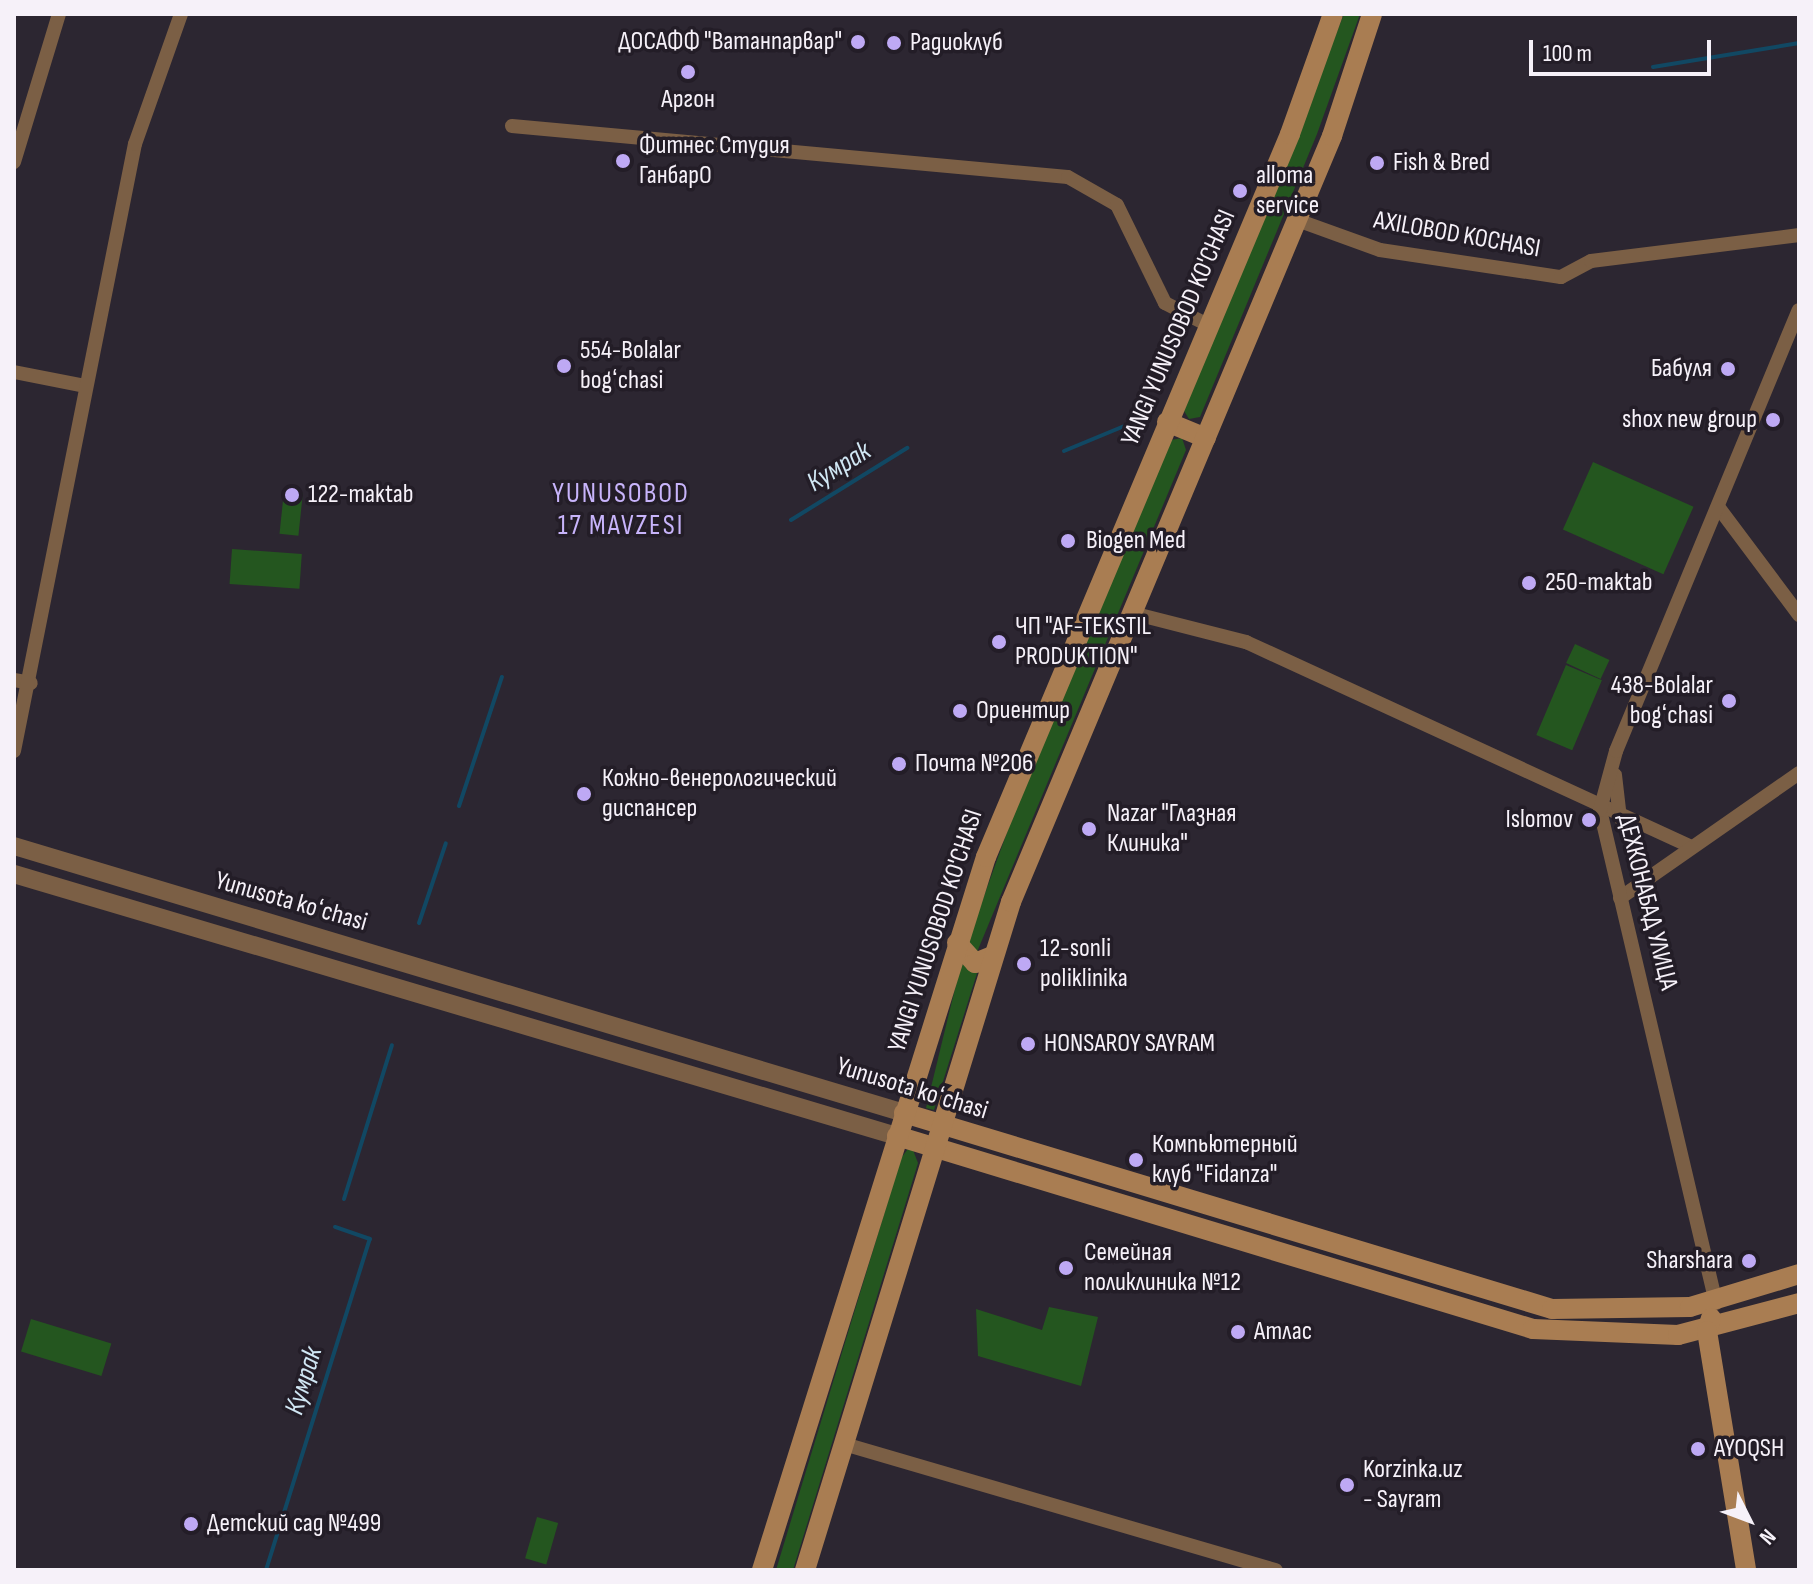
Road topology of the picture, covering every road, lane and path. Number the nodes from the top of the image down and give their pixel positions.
1 (59, 14) edge
2 (181, 14) edge
3 (1333, 14) edge
4 (1372, 14) edge
5 (512, 126) dead end
6 (14, 162) edge
7 (1297, 220) junction
8 (1799, 235) edge
9 (1799, 310) edge
10 (1208, 325) junction
11 (14, 372) edge
12 (85, 386) junction
13 (1167, 422) junction
14 (1206, 438) junction
15 (1719, 508) junction
16 (1132, 613) junction
17 (1799, 615) edge
18 (14, 680) edge
19 (31, 683) junction
20 (14, 751) edge
21 (1614, 772) junction
22 (1799, 773) edge
23 (1600, 810) junction
24 (1620, 818) junction
25 (14, 846) edge
26 (1691, 847) junction
27 (14, 874) edge
28 (1620, 898) junction
29 (957, 943) junction
30 (992, 956) junction
31 (904, 1113) junction
32 (941, 1125) junction
33 (897, 1136) junction
34 (934, 1148) junction
35 (1799, 1274) edge
36 (1716, 1303) junction
37 (1799, 1303) edge
38 (1690, 1307) junction
39 (1707, 1331) junction
40 (844, 1444) junction
41 (762, 1570) edge
42 (805, 1570) edge
43 (1276, 1570) edge
44 (1746, 1570) edge

1 - 6 street
2 - 12 street
3 - 10 main road, YANGI YUNUSOBOD KO'CHASI
4 - 7 main road
5 - 10 street
7 - 8 street, AXILOBOD KOCHASI
7 - 14 main road
9 - 15 street
10 - 13 main road, YANGI YUNUSOBOD KO'CHASI
11 - 12 street
12 - 19 street
13 - 14 main road
13 - 29 main road, YANGI YUNUSOBOD KO'CHASI
14 - 16 main road
15 - 17 street
15 - 21 street
16 - 23 street, ДЕХКОНАБАД УЛИЦА
16 - 30 main road
18 - 19 street
19 - 20 street
21 - 23 street
21 - 24 street
22 - 26 street
23 - 24 street
23 - 28 street, ДЕХКОНАБАД УЛИЦА
24 - 26 street
25 - 31 street, Yunusota koʻchasi
26 - 28 street
27 - 33 street, Yunusota koʻchasi
28 - 36 street, ДЕХКОНАБАД УЛИЦА
29 - 30 main road
29 - 31 main road, YANGI YUNUSOBOD KO'CHASI
30 - 32 main road
31 - 32 main road, Yunusota koʻchasi
31 - 33 main road, YANGI YUNUSOBOD KO'CHASI
32 - 34 main road
32 - 38 main road, Yunusota koʻchasi
33 - 34 main road, Yunusota koʻchasi
33 - 41 main road, YANGI YUNUSOBOD KO'CHASI
34 - 39 main road, Yunusota koʻchasi
34 - 40 main road
35 - 36 main road, Yunusota koʻchasi
36 - 38 main road, Yunusota koʻchasi
36 - 39 main road
37 - 39 main road, Yunusota koʻchasi
38 - 39 main road
39 - 44 main road
40 - 42 main road
40 - 43 street

